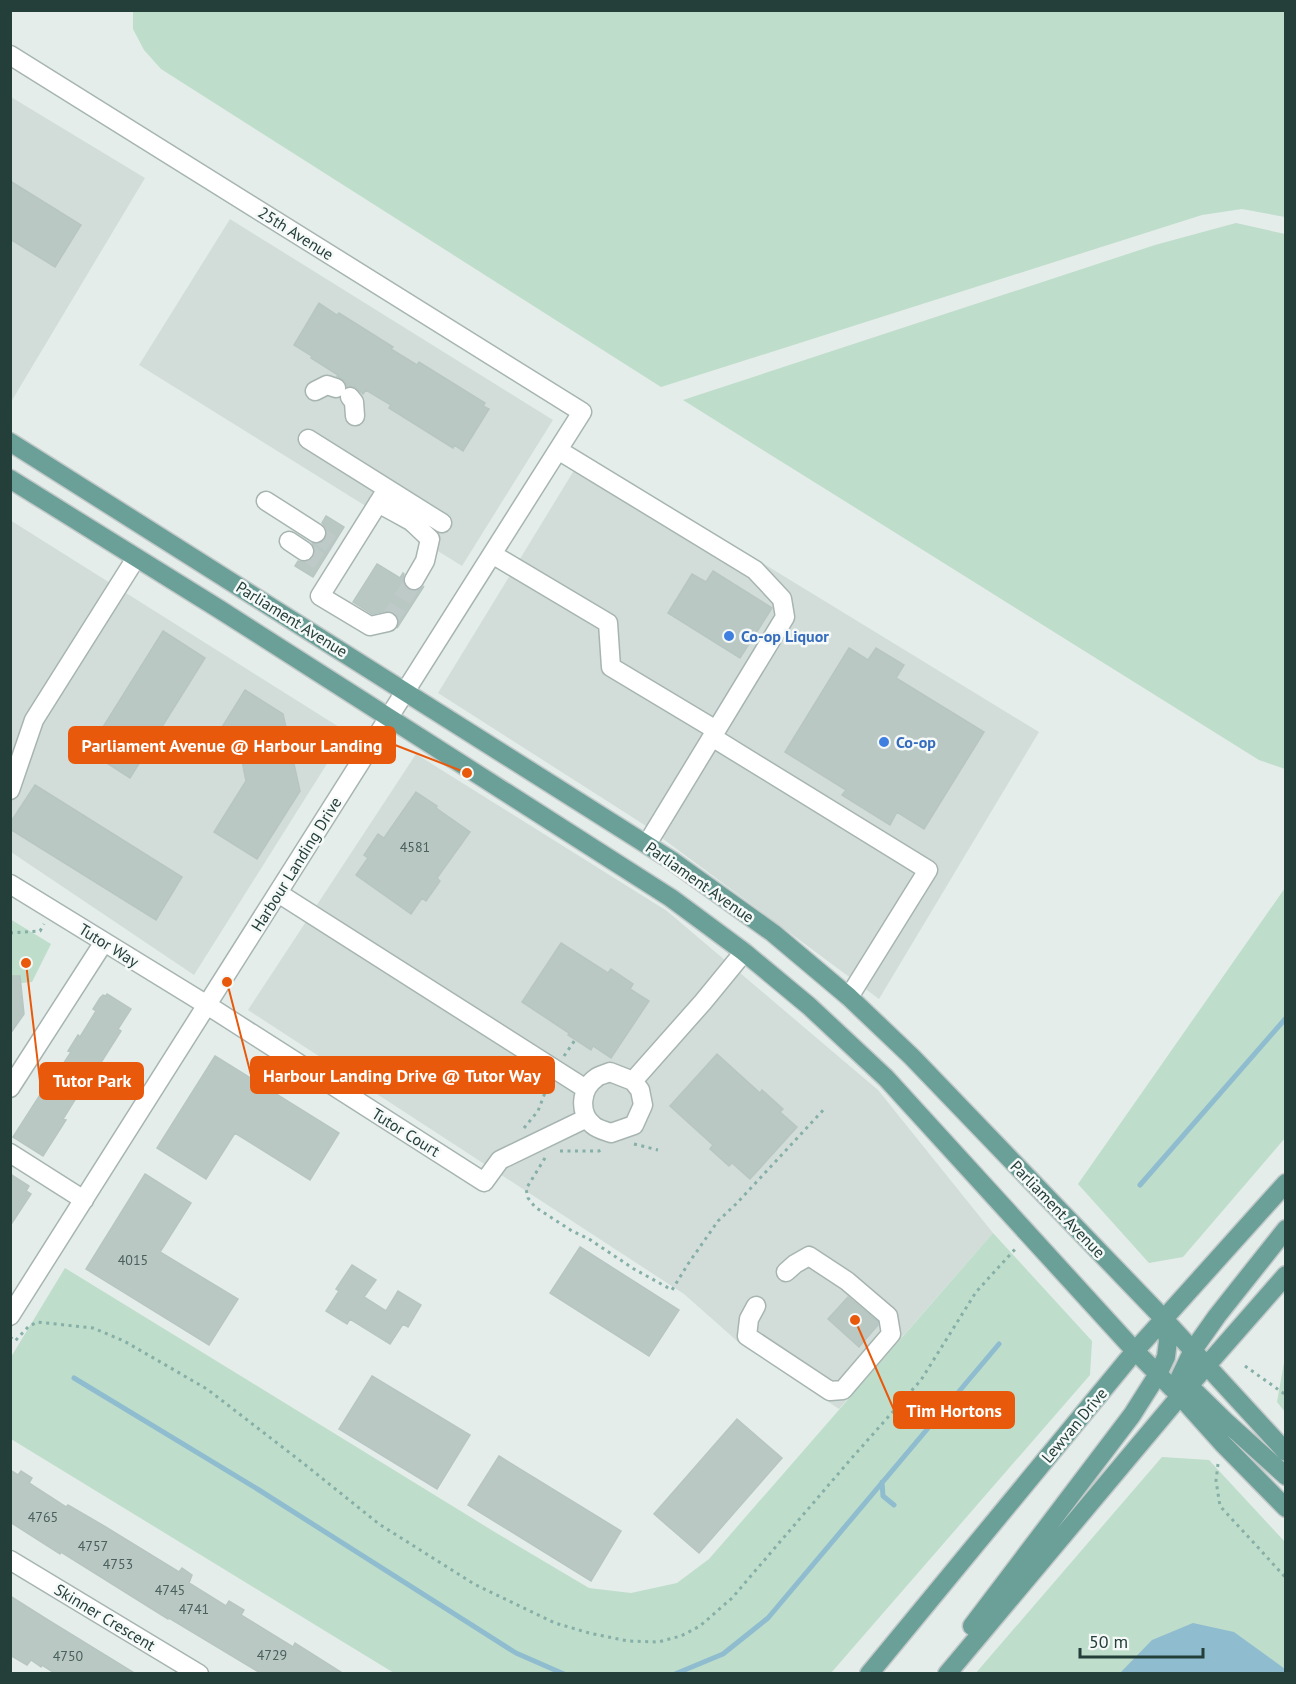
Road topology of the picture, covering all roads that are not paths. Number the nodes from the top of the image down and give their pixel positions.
1 (10, 55) edge
2 (315, 391) dead end
3 (582, 412) joint
4 (355, 416) dead end
5 (308, 440) dead end
6 (10, 442) edge
7 (558, 450) junction
8 (10, 479) edge
9 (383, 496) junction
10 (267, 501) dead end
11 (442, 523) dead end
12 (316, 533) tunnel mouth
13 (492, 554) junction
14 (136, 558) junction
15 (414, 580) tunnel mouth
16 (388, 622) dead end
17 (406, 691) junction
18 (389, 717) junction
19 (714, 734) junction
20 (10, 790) edge
21 (646, 844) junction
22 (10, 884) edge
23 (278, 893) junction
24 (104, 942) junction
25 (744, 952) junction
26 (849, 997) junction
27 (207, 1005) junction
28 (633, 1081) junction
29 (10, 1088) edge
30 (586, 1089) junction
31 (586, 1118) junction
32 (10, 1153) edge
33 (1286, 1183) edge
34 (84, 1200) junction
35 (1286, 1229) edge
36 (786, 1272) dead end
37 (1286, 1275) edge
38 (756, 1306) dead end
39 (10, 1316) edge
40 (1164, 1319) junction
41 (1193, 1350) junction
42 (1136, 1351) junction
43 (1207, 1365) junction
44 (1161, 1370) junction
45 (1183, 1386) junction
46 (1286, 1452) edge
47 (1286, 1476) edge
48 (1268, 1489) junction
49 (1286, 1501) edge
50 (1286, 1508) edge
51 (10, 1560) edge
52 (199, 1674) edge
53 (869, 1674) edge
54 (937, 1674) edge
55 (947, 1674) edge

1 - 3 street, 25th Avenue
2 - 4 street
3 - 7 street, Harbour Landing Drive
5 - 9 street
6 - 17 main road, Parliament Avenue
7 - 13 street, Harbour Landing Drive
7 - 19 street
8 - 14 main road, Parliament Avenue
9 - 11 street
9 - 15 street
9 - 16 street
10 - 12 street
13 - 17 street, Harbour Landing Drive
13 - 19 street
14 - 18 main road, Parliament Avenue
14 - 20 street
17 - 18 street, Harbour Landing Drive
17 - 21 main road, Parliament Avenue
18 - 23 street, Harbour Landing Drive
18 - 25 main road, Parliament Avenue
19 - 21 street
19 - 26 street
21 - 26 main road, Parliament Avenue
22 - 24 street, Tutor Way
23 - 27 street, Harbour Landing Drive
23 - 30 street
24 - 27 street, Tutor Way
24 - 29 street
25 - 28 street
25 - 42 main road, Parliament Avenue
26 - 40 main road, Parliament Avenue
27 - 31 street, Tutor Court
27 - 34 street, Harbour Landing Drive
28 - 30 street
28 - 31 street
30 - 31 street
32 - 34 street
33 - 40 main road, Lewvan Drive
34 - 39 street, Harbour Landing Drive
35 - 41 main road
36 - 38 street
37 - 43 main road
40 - 41 main road, Parliament Avenue
40 - 42 main road, Lewvan Drive
40 - 44 main road
41 - 43 main road, Parliament Avenue
41 - 45 main road
42 - 44 main road, Parliament Avenue
42 - 53 main road, Lewvan Drive
43 - 45 main road
43 - 46 main road, Parliament Avenue
44 - 45 main road, Parliament Avenue
44 - 54 main road
45 - 47 main road
45 - 48 main road, Parliament Avenue
45 - 55 main road
48 - 49 main road, Parliament Avenue
48 - 50 main road, Parliament Avenue
51 - 52 street, Skinner Crescent

